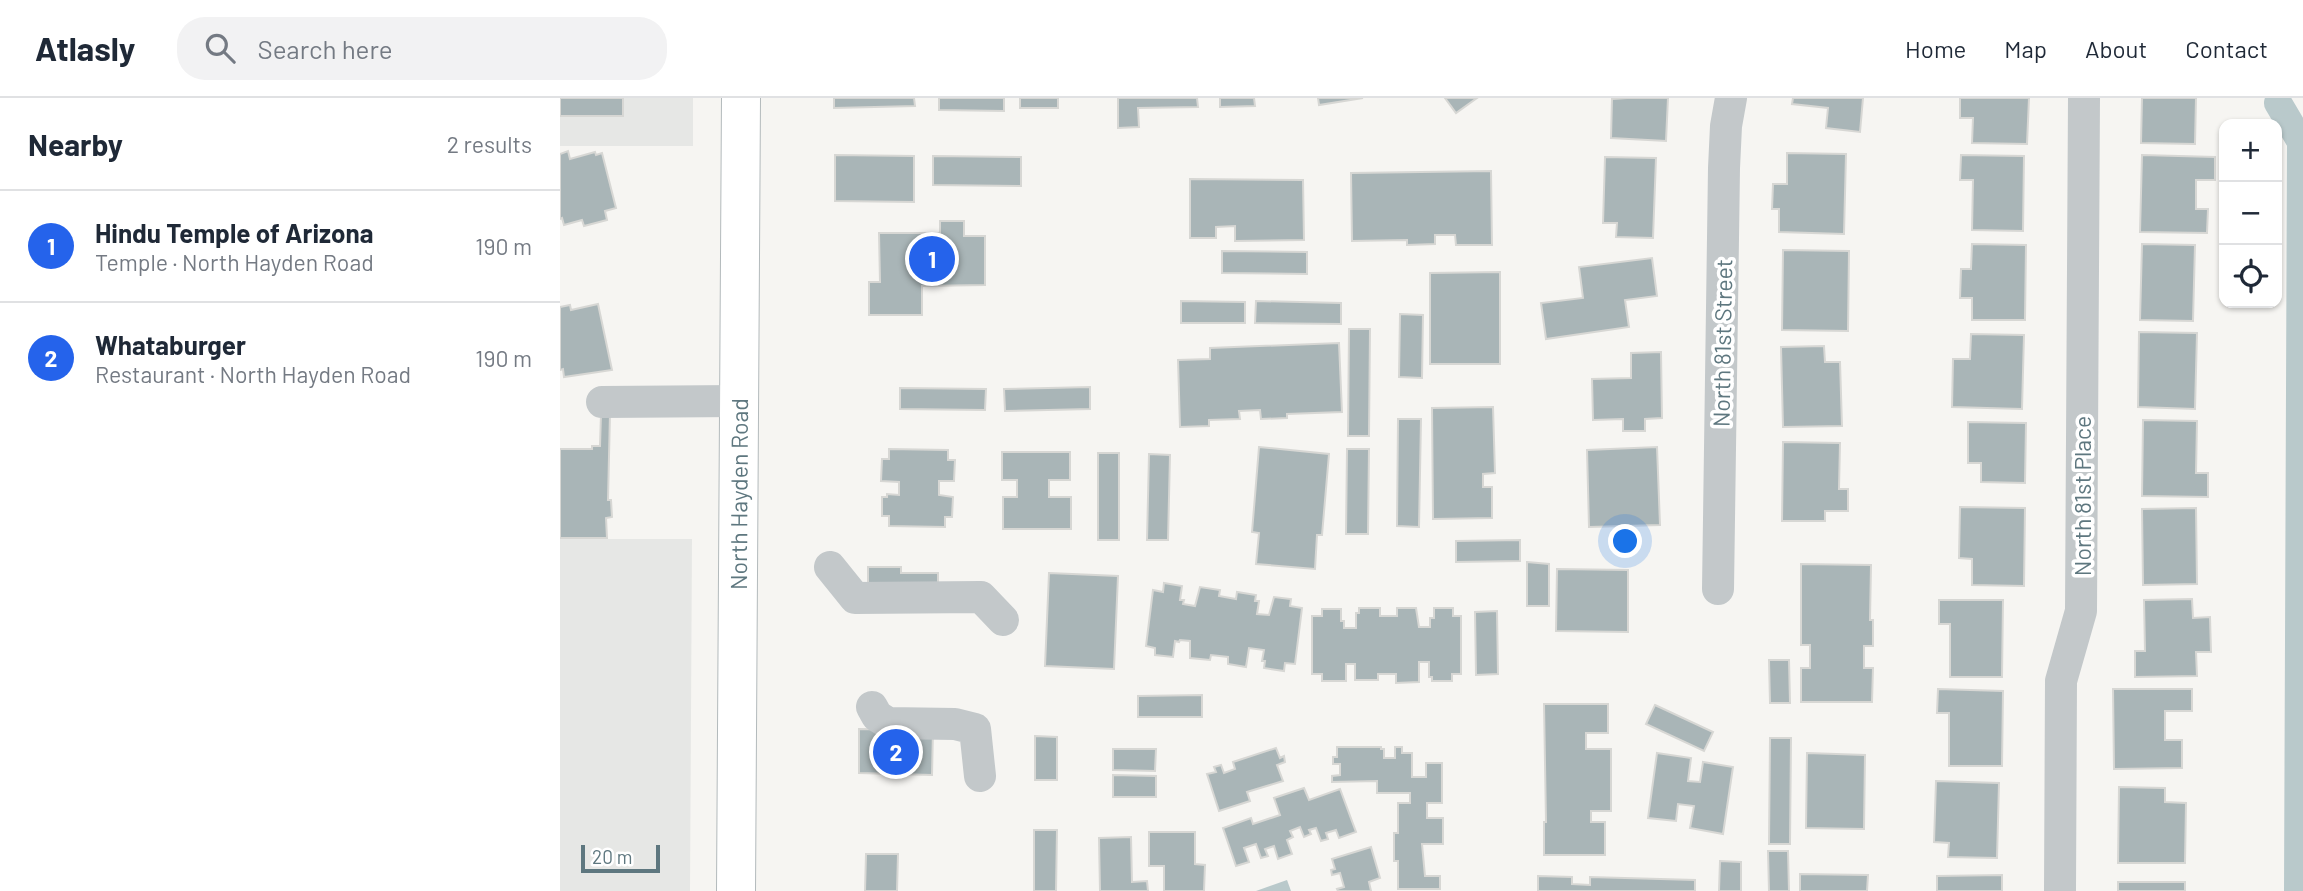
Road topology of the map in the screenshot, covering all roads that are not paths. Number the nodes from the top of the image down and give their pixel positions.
1 (741, 98) edge
2 (1731, 98) edge
3 (2084, 98) edge
4 (738, 401) junction
5 (602, 402) dead end
6 (830, 567) dead end
7 (1718, 589) dead end
8 (1003, 620) dead end
9 (872, 708) dead end
10 (980, 776) dead end
11 (736, 891) edge
12 (2060, 891) edge

1 - 4 main road, North Hayden Road
2 - 7 street, North 81st Street
3 - 12 street, North 81st Place
4 - 5 street
4 - 11 main road, North Hayden Road
6 - 8 street
9 - 10 street

